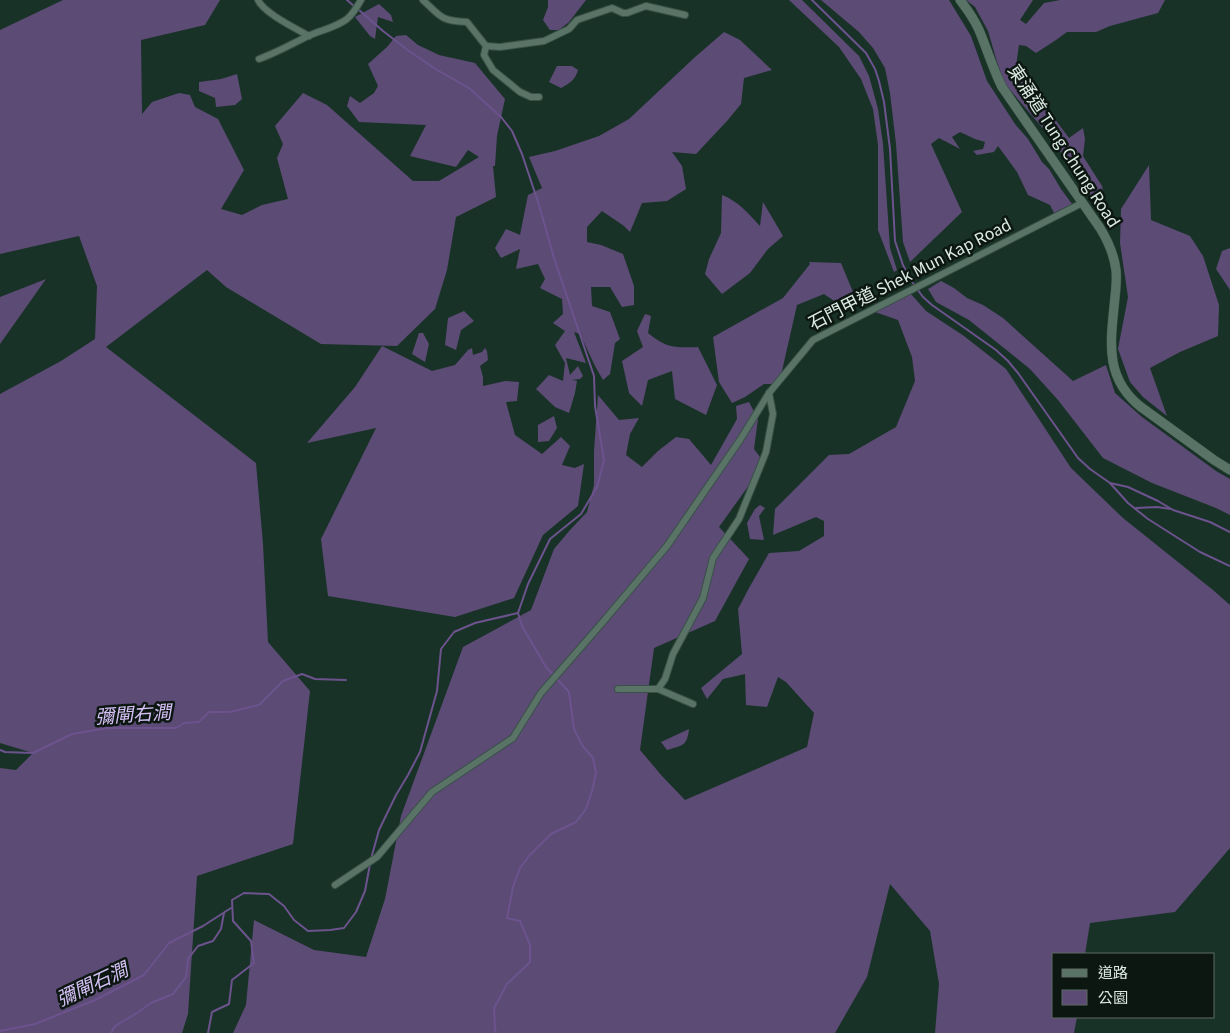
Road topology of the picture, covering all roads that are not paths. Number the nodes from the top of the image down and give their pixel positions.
1 (258, 0) edge
2 (361, 0) edge
3 (423, 0) edge
4 (960, 0) edge
5 (685, 15) dead end
6 (309, 36) junction
7 (486, 46) junction
8 (259, 59) dead end
9 (540, 97) dead end
10 (1082, 203) junction
11 (769, 393) junction
12 (1230, 470) edge
13 (618, 689) dead end
14 (658, 689) junction
15 (693, 704) dead end
16 (335, 885) dead end

1 - 6 street
2 - 6 street
3 - 7 street
4 - 10 main road, 東涌道 Tung Chung Road
5 - 7 street
6 - 8 street
7 - 9 street
10 - 11 street, 石門甲道 Shek Mun Kap Road
10 - 12 main road, 東涌道 Tung Chung Road
11 - 14 street
11 - 16 street, 石門甲道 Shek Mun Kap Road
13 - 14 street
14 - 15 street

